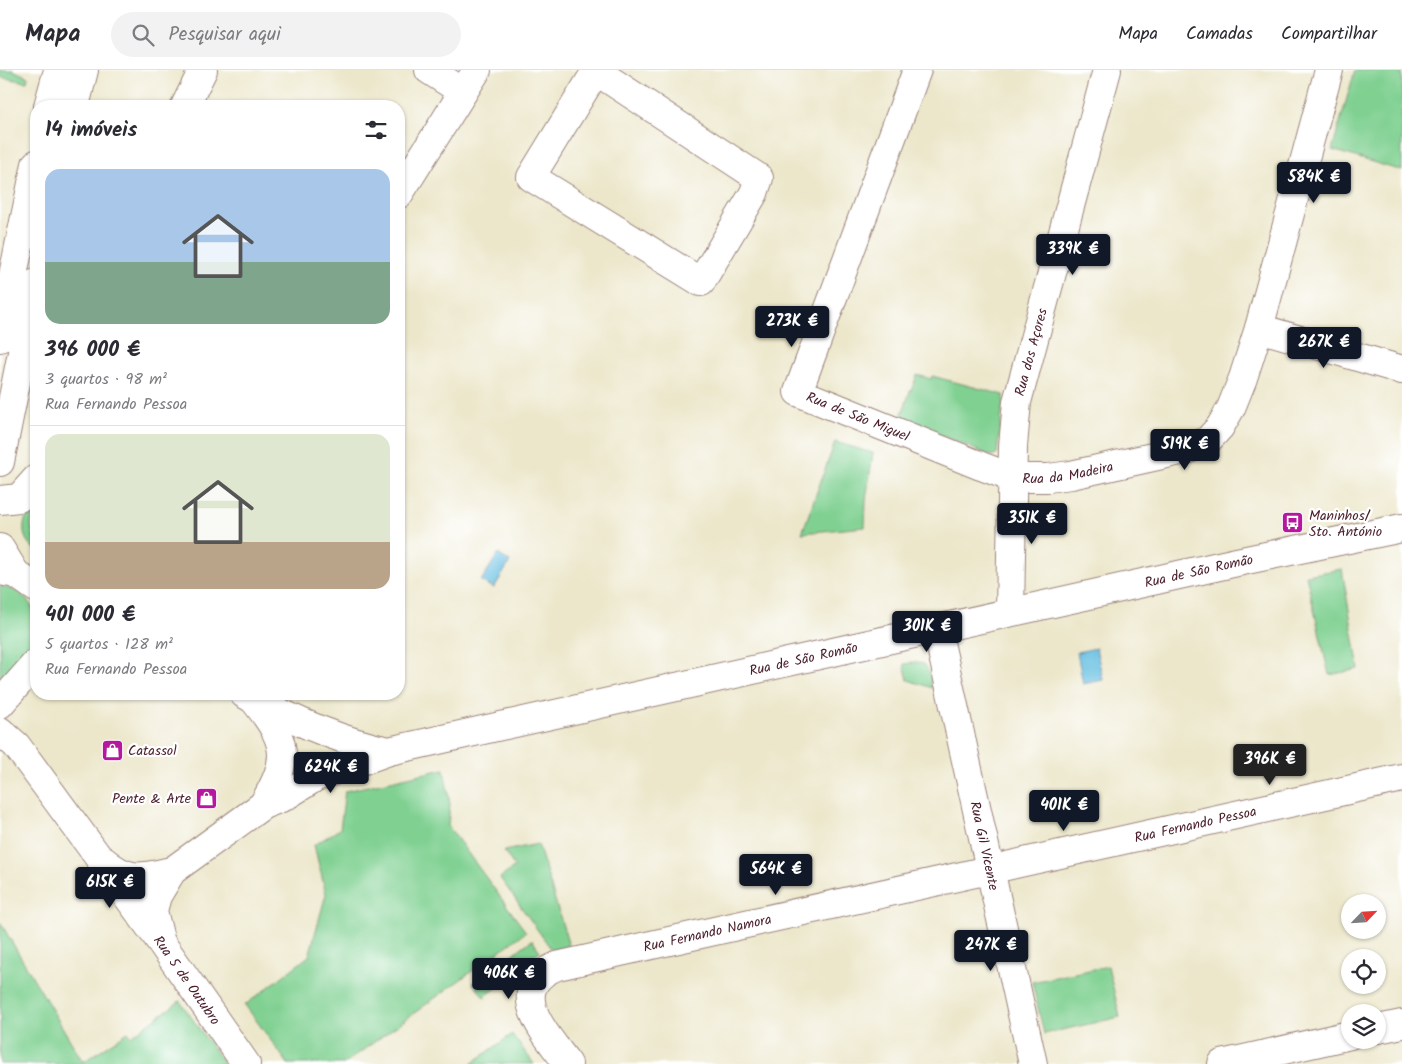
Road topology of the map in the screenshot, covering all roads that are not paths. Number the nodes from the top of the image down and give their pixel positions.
1 (58, 70) edge
2 (84, 70) edge
3 (202, 70) edge
4 (429, 70) edge
5 (595, 70) edge
6 (917, 70) edge
7 (1108, 70) edge
8 (1329, 70) edge
9 (470, 81) edge
10 (50, 100) edge
11 (78, 100) edge
12 (188, 100) edge
13 (405, 184) edge
14 (30, 193) edge
15 (30, 313) edge
16 (1259, 328) junction
17 (0, 338) edge
18 (1402, 370) edge
19 (0, 462) edge
20 (1013, 478) junction
21 (30, 488) edge
22 (0, 500) edge
23 (1402, 528) edge
24 (0, 548) edge
25 (17, 578) edge
26 (1010, 612) junction
27 (937, 629) junction
28 (30, 670) edge
29 (252, 700) edge
30 (257, 700) edge
31 (0, 704) edge
32 (0, 732) edge
33 (389, 751) junction
34 (1402, 778) edge
35 (263, 805) junction
36 (94, 852) junction
37 (989, 870) junction
38 (172, 871) junction
39 (160, 941) junction
40 (1402, 1024) edge
41 (1386, 1027) edge
42 (1341, 1037) edge
43 (246, 1064) edge
44 (568, 1064) edge
45 (1033, 1064) edge
46 (1222, 1064) edge

1 - 10 street
2 - 11 street
3 - 12 street
4 - 9 street
5 - 5 street
6 - 20 street, Rua de São Miguel
7 - 20 street, Rua dos Açores
8 - 16 street, Rua da Madeira
9 - 13 street
14 - 17 street
15 - 19 street
16 - 18 street
16 - 20 street, Rua da Madeira
20 - 26 street, Rua dos Açores
21 - 22 street
23 - 26 street, Rua de São Romão
24 - 25 street
26 - 27 street, Rua de São Romão
27 - 33 street, Rua de São Romão
27 - 37 street, Rua Gil Vicente
28 - 31 street
29 - 35 street
30 - 33 street, Rua de São Romão
32 - 36 street, Rua 5 de Outubro
33 - 35 street
34 - 37 street, Rua Fernando Pessoa
35 - 38 street
36 - 38 street
36 - 39 street, Rua 5 de Outubro
37 - 44 street, Rua Fernando Namora
37 - 45 street, Rua Gil Vicente
38 - 39 street
39 - 43 street, Rua 5 de Outubro
40 - 41 street
42 - 46 street

